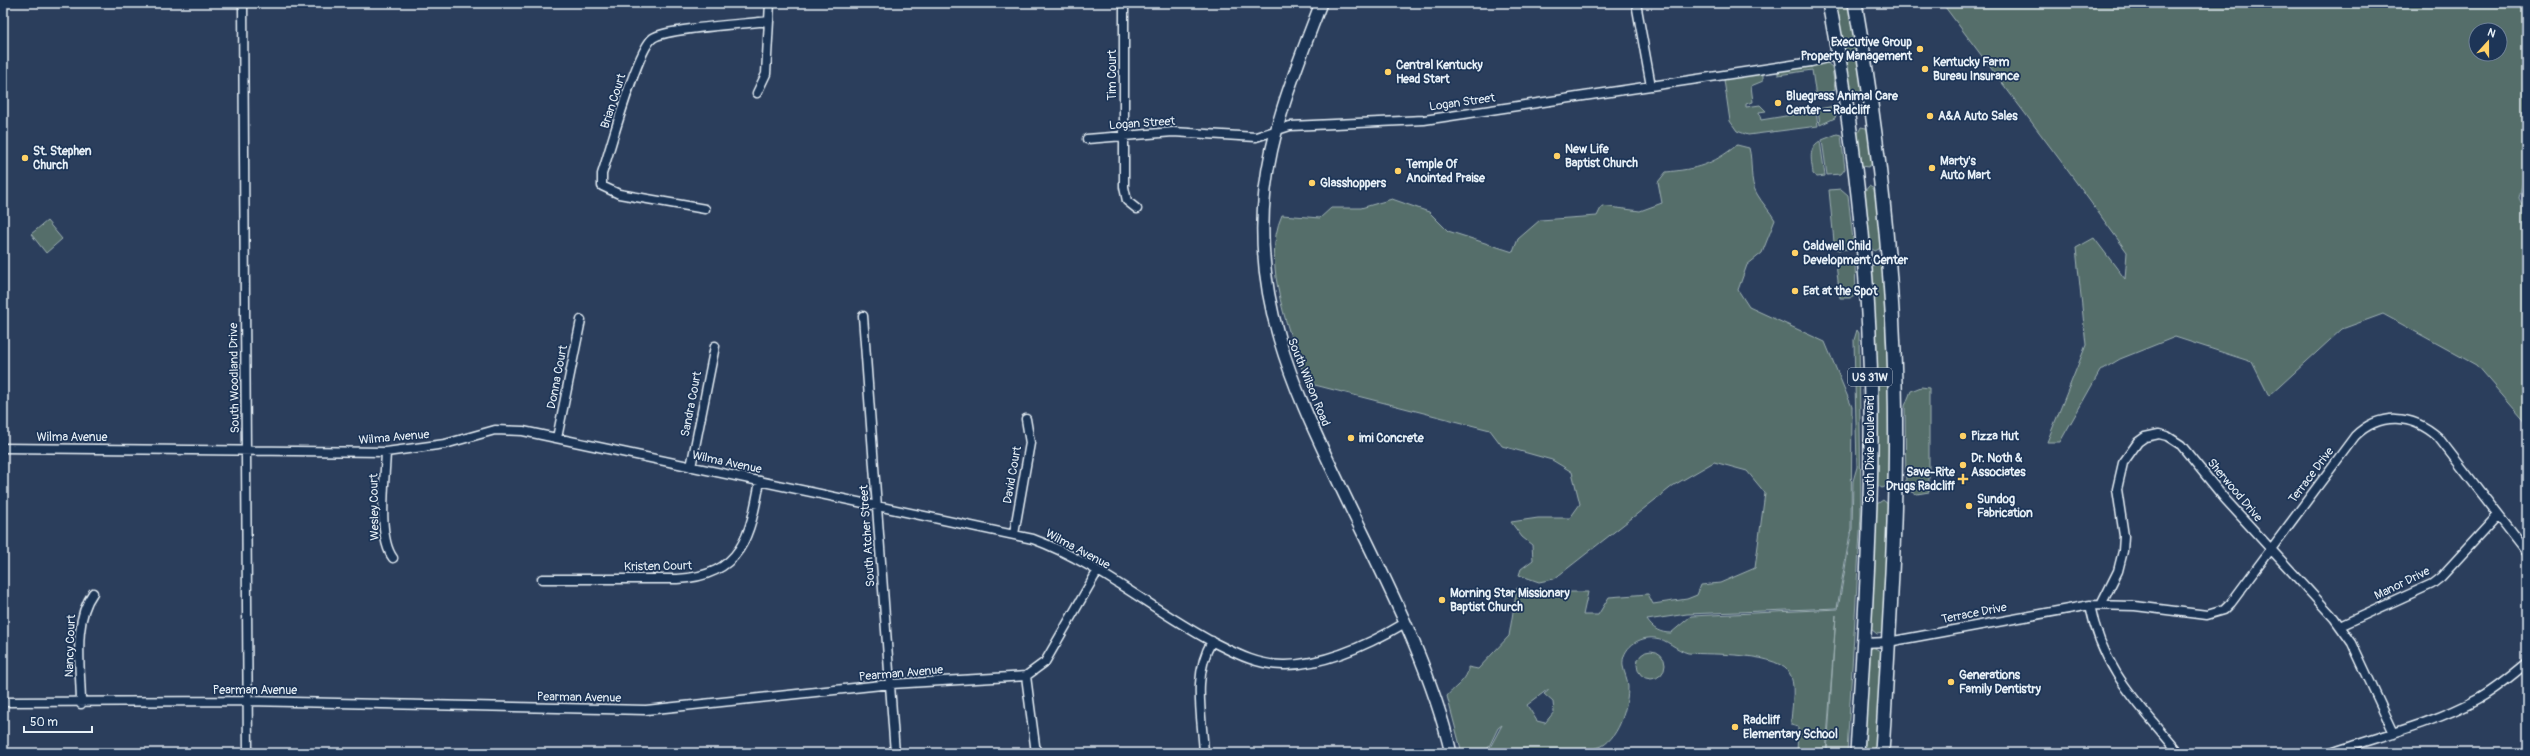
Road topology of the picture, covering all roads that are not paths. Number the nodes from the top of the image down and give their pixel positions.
1 (242, 3) edge
2 (770, 3) edge
3 (1321, 3) edge
4 (1636, 3) edge
5 (1829, 3) edge
6 (1854, 3) edge
7 (1124, 8) dead end
8 (769, 21) junction
9 (1839, 55) junction
10 (1651, 86) junction
11 (757, 93) dead end
12 (1276, 131) junction
13 (1124, 136) junction
14 (1087, 139) dead end
15 (705, 209) dead end
16 (1137, 209) dead end
17 (863, 316) dead end
18 (581, 320) dead end
19 (715, 346) dead end
20 (1026, 419) dead end
21 (557, 438) junction
22 (3, 448) edge
23 (247, 451) junction
24 (386, 452) junction
25 (691, 467) junction
26 (760, 481) junction
27 (877, 505) junction
28 (2498, 516) junction
29 (1014, 534) junction
30 (2270, 548) junction
31 (2527, 552) edge
32 (393, 558) dead end
33 (1097, 572) junction
34 (542, 579) dead end
35 (93, 593) dead end
36 (2090, 605) junction
37 (2101, 605) junction
38 (1405, 623) junction
39 (2340, 626) junction
40 (1212, 641) junction
41 (1888, 642) junction
42 (1864, 643) junction
43 (2527, 663) edge
44 (1026, 676) junction
45 (891, 684) junction
46 (247, 701) junction
47 (3, 702) edge
48 (81, 704) junction
49 (2394, 732) junction
50 (248, 753) edge
51 (895, 753) edge
52 (1036, 753) edge
53 (1204, 753) edge
54 (1452, 753) edge
55 (1857, 753) edge
56 (1882, 753) edge
57 (2179, 753) edge
58 (2331, 753) edge

1 - 23 street, South Woodland Drive
2 - 8 street
3 - 12 main road, South Wilson Road
4 - 10 street
5 - 9 highway, South Dixie Boulevard / US 31W
6 - 41 highway, South Dixie Boulevard / US 31W
7 - 13 street, Tim Court
8 - 11 street
8 - 15 street, Brian Court
9 - 10 street, Logan Street
9 - 42 highway, South Dixie Boulevard / US 31W
10 - 12 street, Logan Street
12 - 13 street, Logan Street
12 - 38 main road, South Wilson Road
13 - 14 street, Logan Street
13 - 16 street, Tim Court
17 - 27 street, South Atcher Street
18 - 21 street, Donna Court
19 - 25 street, Sandra Court
20 - 29 street, David Court
21 - 24 street, Wilma Avenue
21 - 25 street, Wilma Avenue
22 - 23 street, Wilma Avenue
23 - 24 street, Wilma Avenue
23 - 46 street, South Woodland Drive
24 - 32 street, Wesley Court
25 - 26 street, Wilma Avenue
26 - 27 street, Wilma Avenue
26 - 34 street, Kristen Court
27 - 29 street, Wilma Avenue
27 - 45 street, South Atcher Street
28 - 30 street, Terrace Drive
28 - 31 street, Terrace Drive
28 - 39 street, Manor Drive
29 - 33 street, Wilma Avenue
30 - 37 street, Terrace Drive
30 - 37 street, Sherwood Drive
30 - 39 street, Sherwood Drive
33 - 40 street, Wilma Avenue
33 - 44 street
35 - 48 street, Nancy Court
36 - 37 street, Terrace Drive
36 - 41 street, Terrace Drive
36 - 57 street
38 - 40 street, Wilma Avenue
38 - 54 main road, South Wilson Road
39 - 49 street, Sherwood Drive
40 - 53 street
41 - 42 street, Terrace Drive
41 - 56 highway, South Dixie Boulevard / US 31W
42 - 55 highway, South Dixie Boulevard / US 31W
43 - 49 street
44 - 45 street, Pearman Avenue
44 - 52 street
45 - 46 street, Pearman Avenue
45 - 51 street, South Atcher Street
46 - 48 street, Pearman Avenue
46 - 50 street, South Woodland Drive
47 - 48 street, Pearman Avenue
49 - 58 street

